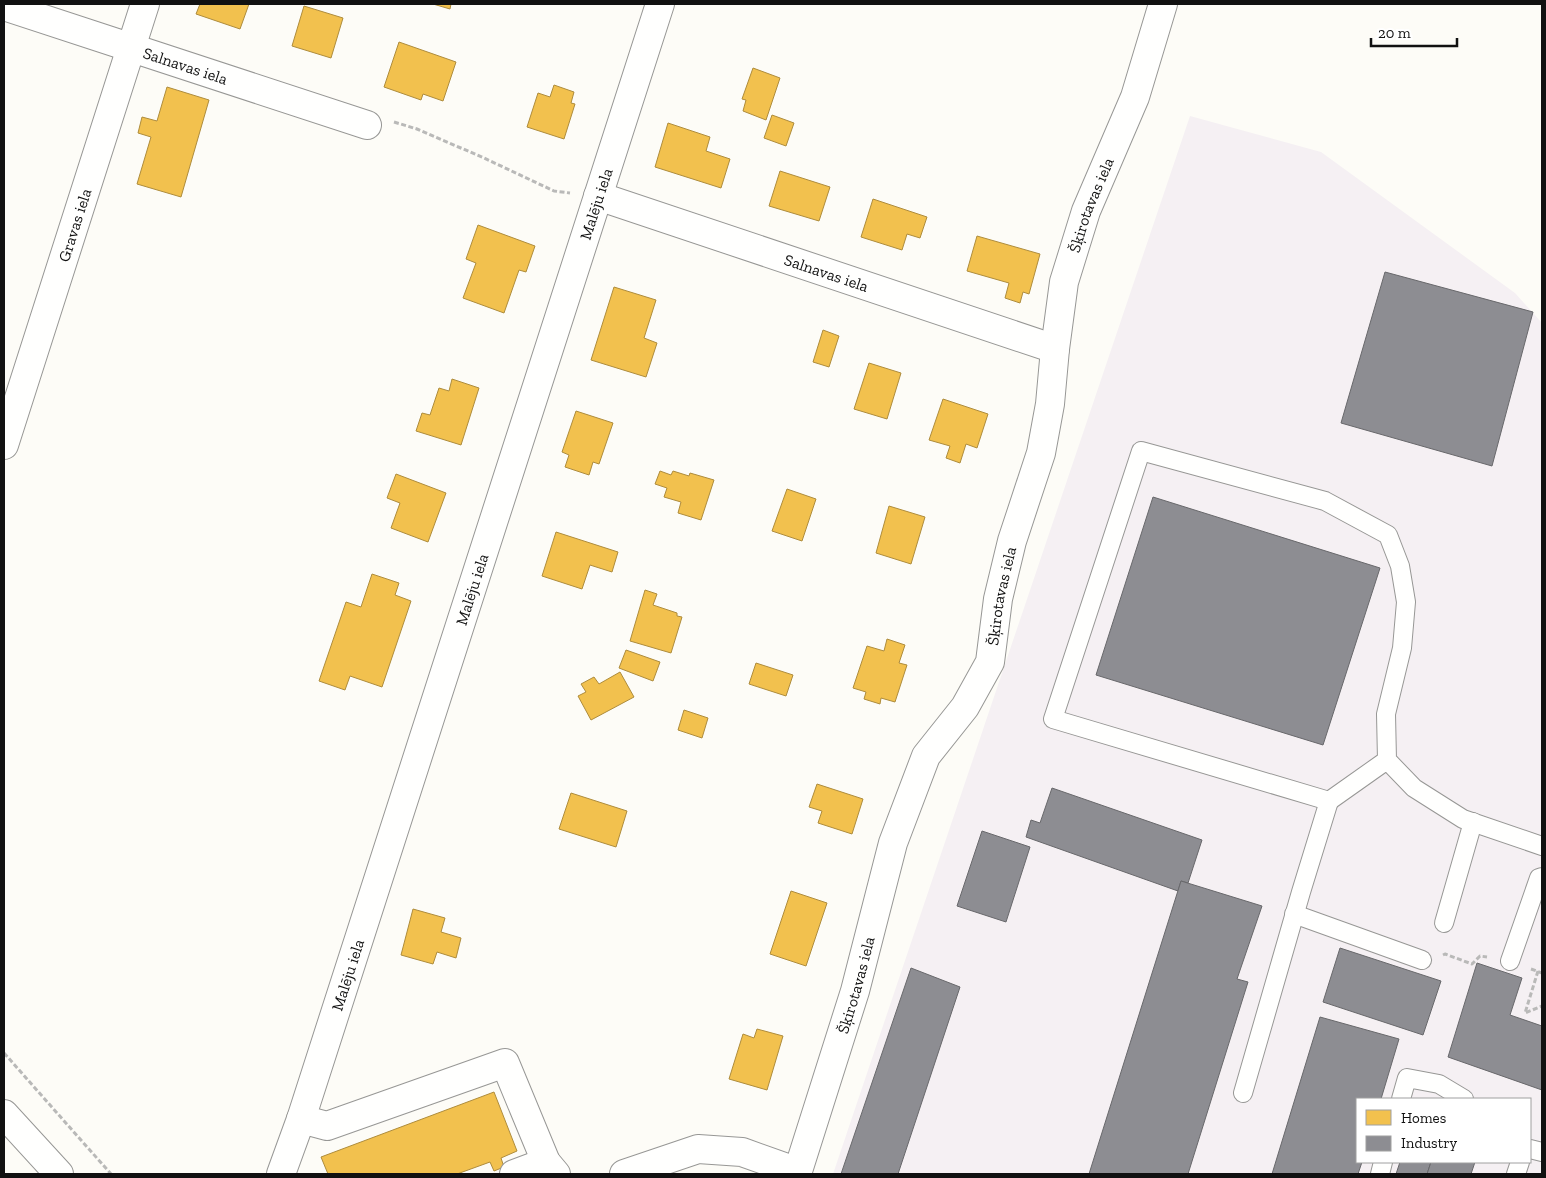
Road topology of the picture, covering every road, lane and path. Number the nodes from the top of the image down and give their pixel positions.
1 (144, 4) edge
2 (660, 4) edge
3 (1163, 4) edge
4 (4, 6) edge
5 (130, 48) junction
6 (367, 125) joint
7 (598, 196) junction
8 (1055, 349) junction
9 (4, 445) edge
10 (1387, 760) junction
11 (1329, 801) junction
12 (1472, 822) junction
13 (1542, 846) edge
14 (1542, 877) edge
15 (1294, 914) junction
16 (1444, 923) dead end
17 (1422, 960) joint
18 (1510, 961) joint
19 (1538, 971) dead end
20 (1542, 1006) edge
21 (4, 1053) edge
22 (1243, 1094) dead end
23 (1401, 1098) edge
24 (1462, 1098) edge
25 (4, 1114) edge
26 (301, 1118) junction
27 (551, 1168) edge
28 (797, 1173) edge
29 (59, 1174) edge
30 (111, 1174) edge
31 (281, 1174) edge
32 (514, 1174) edge
33 (624, 1174) edge

1 - 5 street, Gravas iela
2 - 7 street, Malēju iela
3 - 8 street, Šķirotavas iela
4 - 5 street, Salnavas iela
5 - 6 street, Salnavas iela
5 - 9 street, Gravas iela
6 - 7 path
7 - 8 street, Salnavas iela
7 - 26 street, Malēju iela
8 - 28 street, Šķirotavas iela
10 - 11 lane
10 - 11 lane
10 - 12 lane
11 - 15 lane
12 - 13 lane
12 - 16 lane
14 - 18 lane
15 - 17 lane
15 - 22 lane
17 - 18 path
19 - 20 path
21 - 30 path
23 - 24 lane
25 - 29 street
26 - 27 street
26 - 31 street, Malēju iela
27 - 32 street
28 - 33 street

